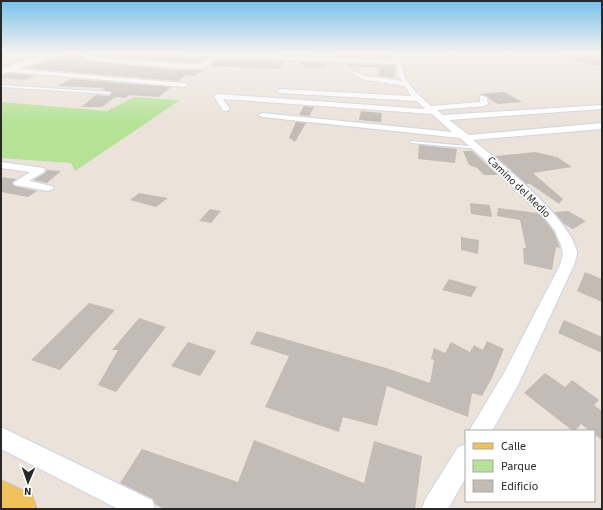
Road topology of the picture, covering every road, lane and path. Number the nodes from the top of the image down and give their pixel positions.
1 (85, 77) edge
2 (362, 77) edge
3 (402, 77) edge
4 (406, 84) junction
5 (184, 85) dead end
6 (1, 86) edge
7 (275, 90) dead end
8 (109, 93) dead end
9 (418, 98) junction
10 (483, 98) dead end
11 (602, 107) edge
12 (226, 109) dead end
13 (437, 113) junction
14 (262, 115) dead end
15 (602, 126) edge
16 (466, 137) junction
17 (412, 142) dead end
18 (479, 148) junction
19 (1, 166) edge
20 (48, 188) dead end
21 (481, 430) edge
22 (1, 438) edge
23 (465, 457) edge
24 (1, 499) edge
25 (18, 509) edge
26 (144, 509) edge
27 (434, 509) edge

1 - 5 street
2 - 4 street
3 - 4 street, Camino del Medio
4 - 9 street, Camino del Medio
6 - 8 lane
7 - 9 street
9 - 13 street, Camino del Medio
10 - 13 street
11 - 13 street
12 - 13 street
13 - 16 street, Camino del Medio
14 - 16 street
15 - 16 street
16 - 18 street, Camino del Medio
17 - 18 lane
18 - 21 street, Camino del Medio
19 - 20 street
22 - 26 street
23 - 27 street
24 - 25 main road

